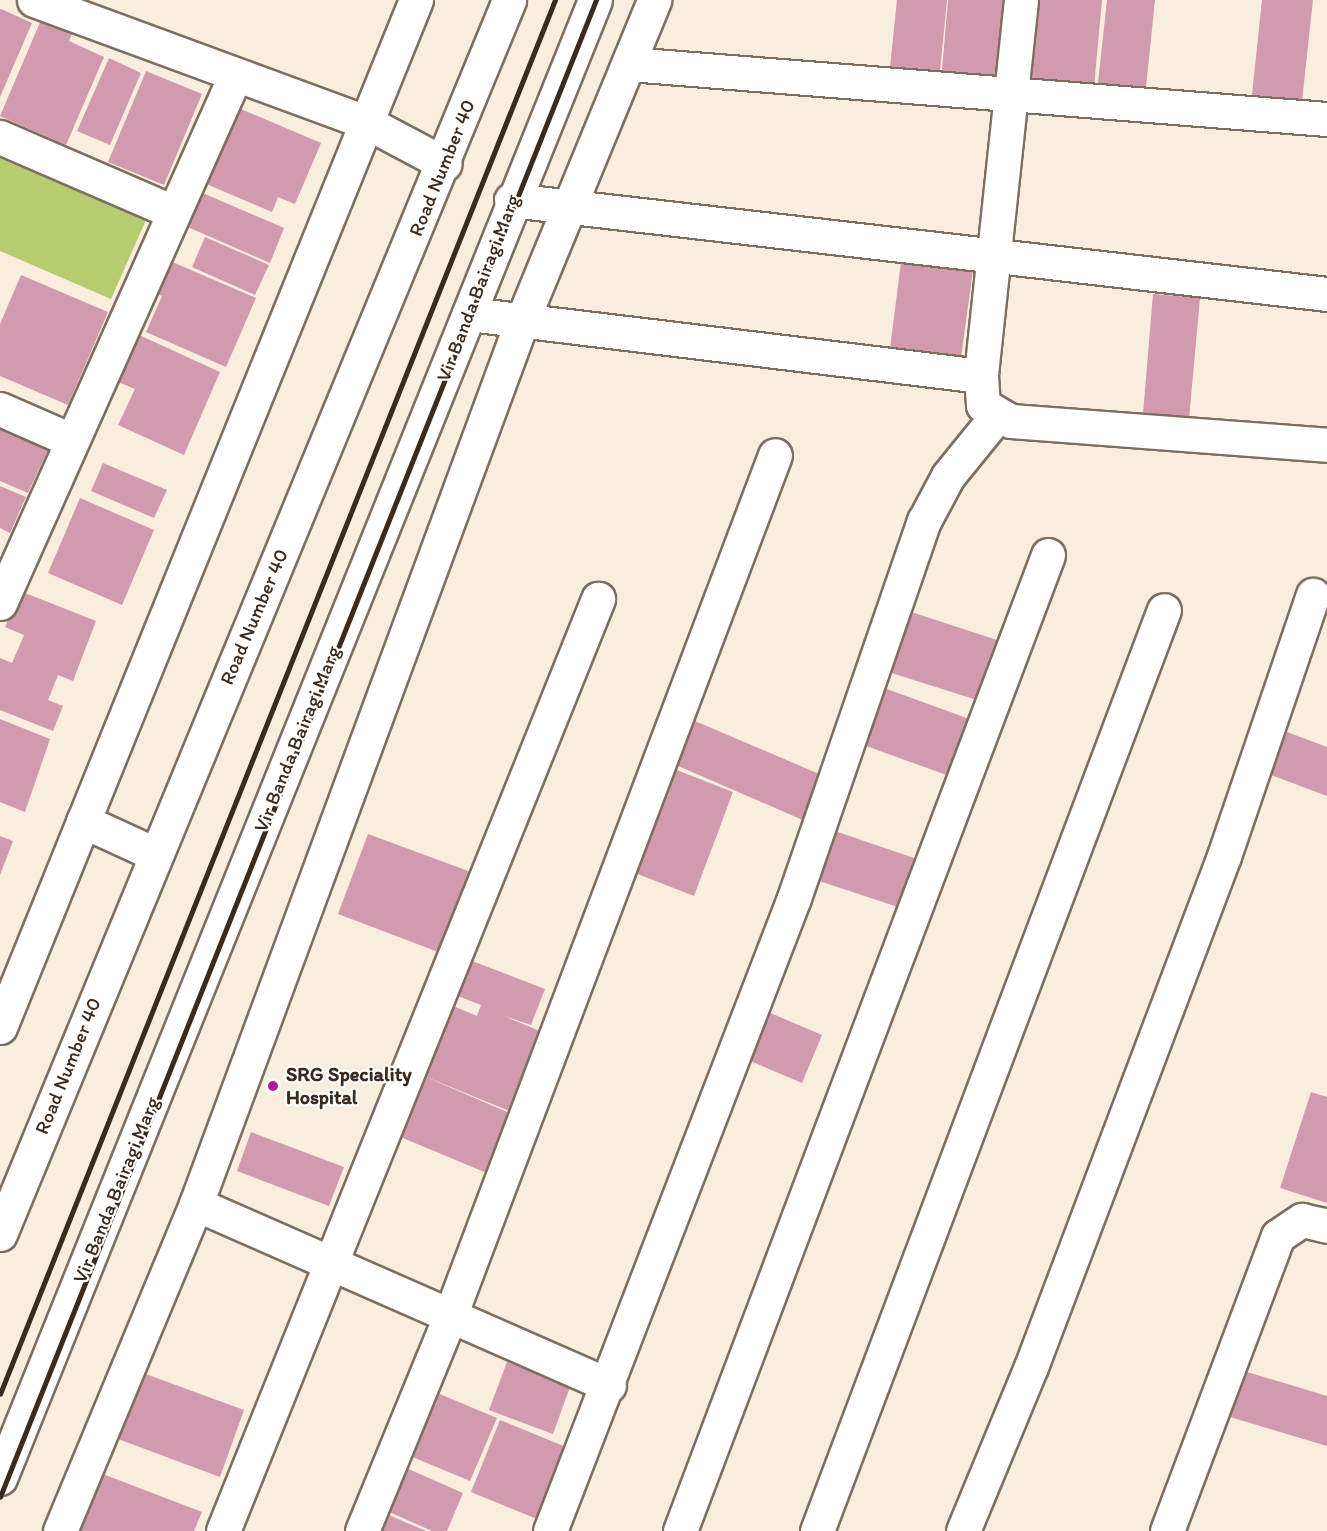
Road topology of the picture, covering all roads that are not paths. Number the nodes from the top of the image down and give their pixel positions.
1 (34, 0) edge
2 (416, 0) edge
3 (509, 0) edge
4 (595, 0) edge
5 (654, 0) edge
6 (1021, 0) edge
7 (629, 64) junction
8 (235, 76) junction
9 (1014, 93) junction
10 (1327, 119) edge
11 (366, 122) junction
12 (0, 137) edge
13 (445, 164) junction
14 (511, 200) junction
15 (568, 210) junction
16 (171, 211) junction
17 (994, 252) junction
18 (1327, 294) edge
19 (469, 314) junction
20 (522, 321) junction
21 (981, 376) junction
22 (0, 409) edge
23 (996, 417) junction
24 (71, 441) junction
25 (1327, 445) edge
26 (775, 455) dead end
27 (1047, 555) dead end
28 (7, 564) edge
29 (1313, 595) dead end
30 (598, 599) dead end
31 (0, 603) edge
32 (1164, 610) dead end
33 (83, 821) junction
34 (155, 854) junction
35 (0, 1027) edge
36 (196, 1204) junction
37 (3, 1220) edge
38 (1327, 1226) edge
39 (331, 1262) junction
40 (450, 1316) junction
41 (609, 1385) junction
42 (0, 1478) edge
43 (60, 1531) edge
44 (223, 1531) edge
45 (362, 1531) edge
46 (550, 1531) edge
47 (680, 1531) edge
48 (817, 1531) edge
49 (963, 1531) edge
50 (1167, 1531) edge

1 - 8 street
2 - 11 street
3 - 13 street, Road Number 40
4 - 14 street, Vir Banda Bairagi Marg
5 - 7 street
6 - 9 street
7 - 9 street
7 - 15 street
8 - 11 street
8 - 16 street
9 - 10 street
9 - 17 street
11 - 13 street
11 - 33 street
12 - 16 street
13 - 34 street, Road Number 40
14 - 15 street
14 - 19 street, Vir Banda Bairagi Marg
15 - 17 street
15 - 20 street
16 - 24 street
17 - 18 street
17 - 21 street
19 - 20 street
19 - 42 street, Vir Banda Bairagi Marg
20 - 21 street
20 - 36 street
21 - 23 street
22 - 24 street
23 - 25 street
23 - 41 street
24 - 28 street
26 - 40 street
27 - 47 street
28 - 31 street
29 - 49 street
30 - 39 street
32 - 48 street
33 - 34 street
33 - 35 street
34 - 37 street, Road Number 40
36 - 39 street
36 - 43 street
38 - 50 street
39 - 40 street
39 - 44 street
40 - 41 street
40 - 45 street
41 - 46 street

